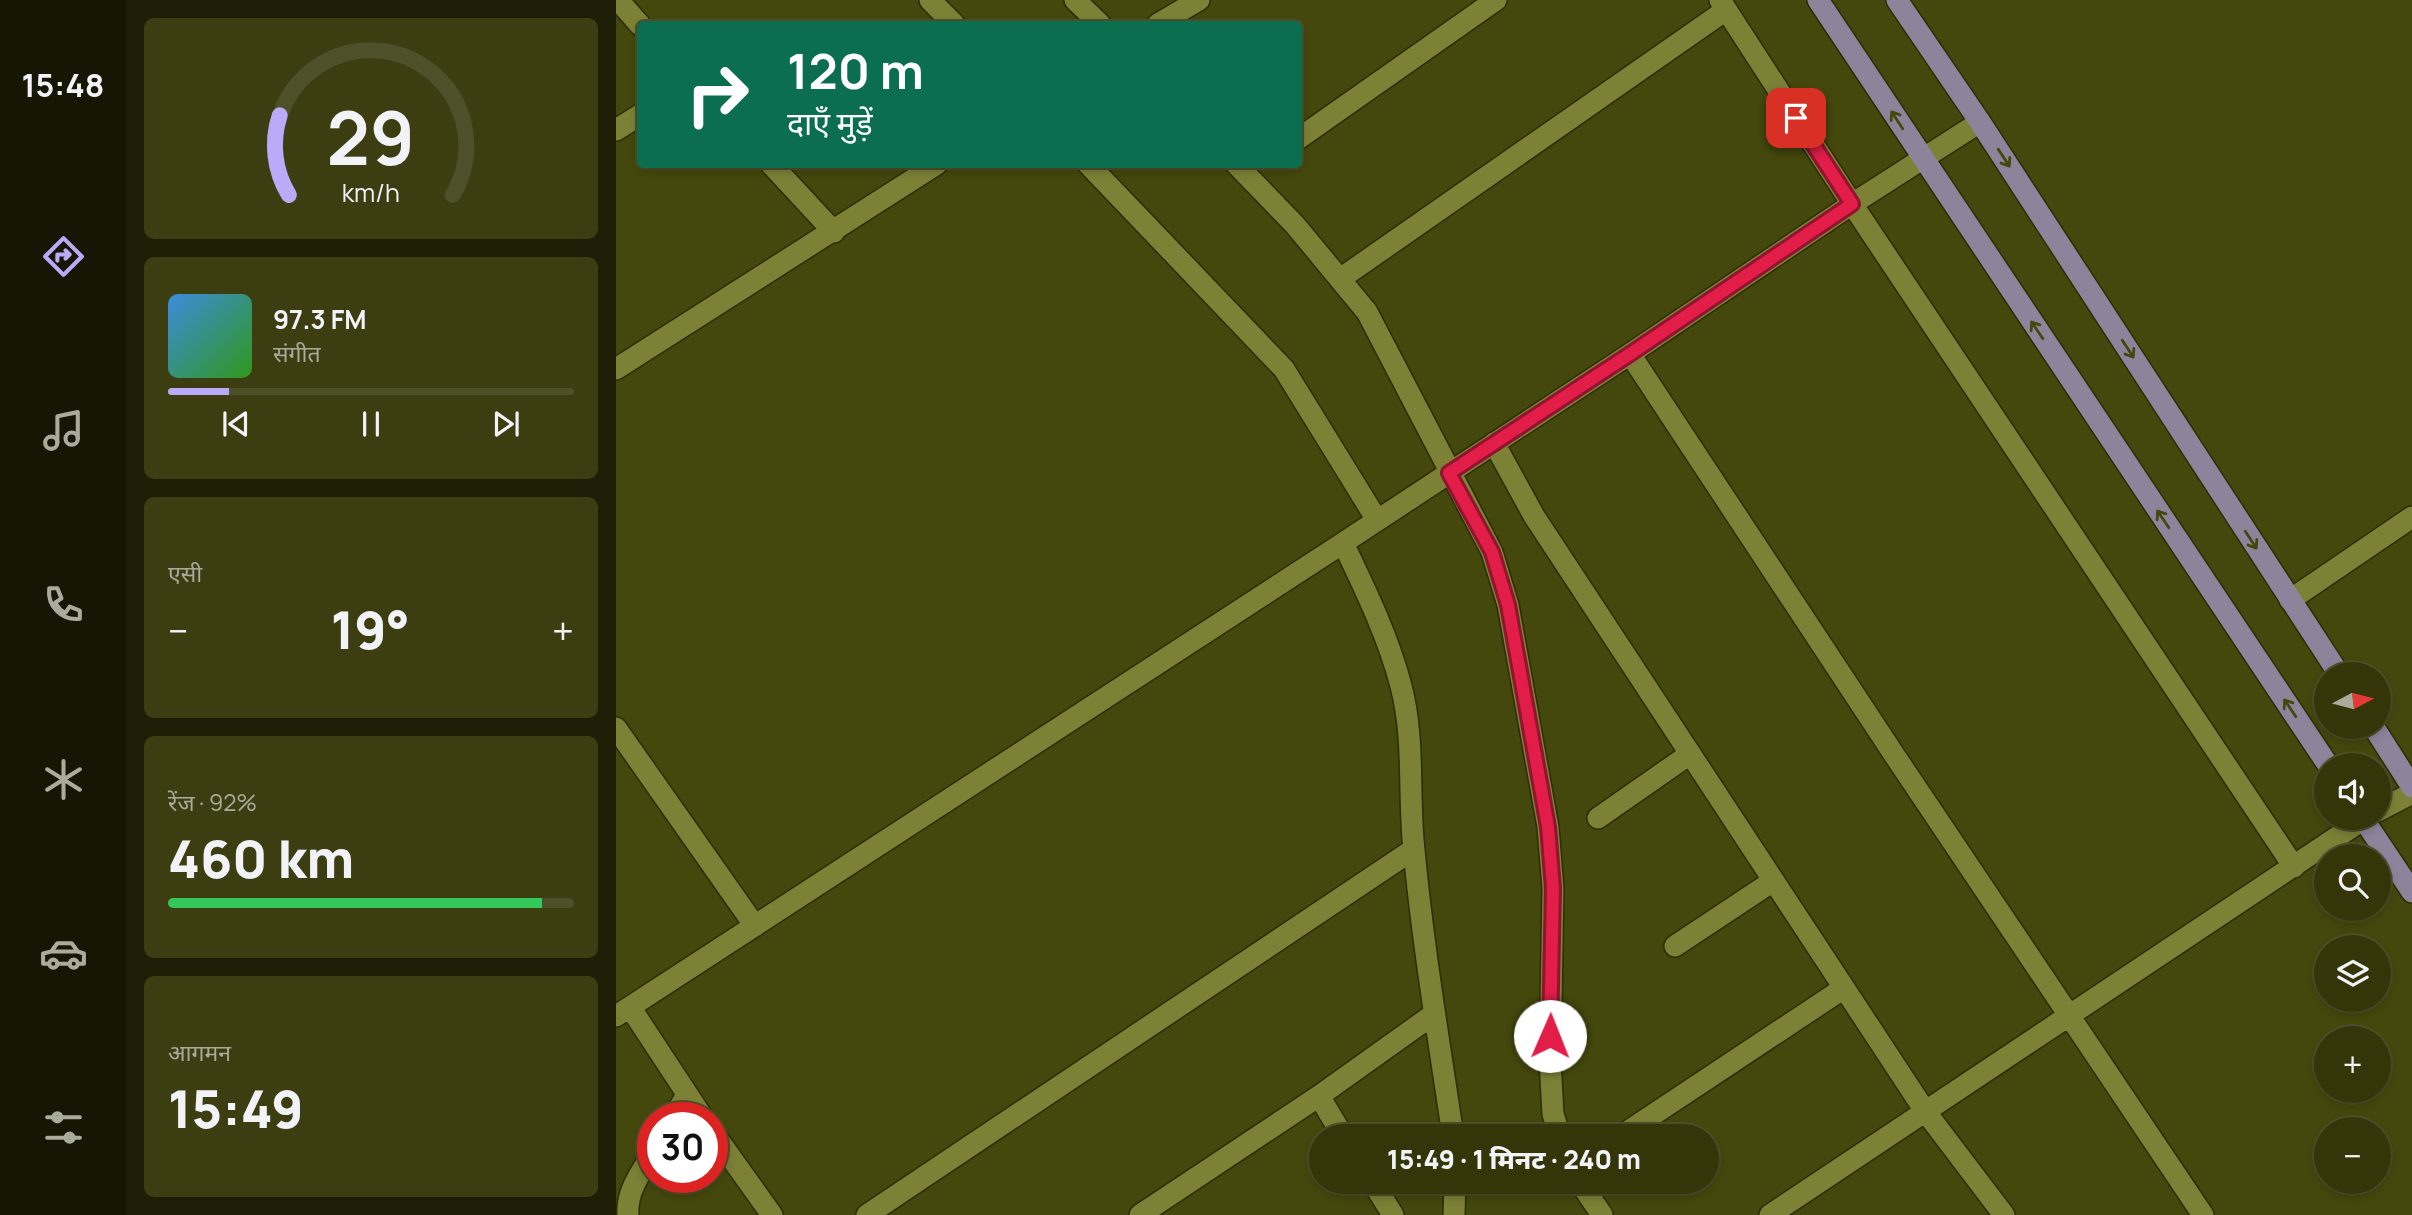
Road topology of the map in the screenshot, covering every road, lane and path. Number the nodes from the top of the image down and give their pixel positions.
1 (618, 0) edge
2 (930, 0) edge
3 (1075, 0) edge
4 (1199, 0) edge
5 (1496, 0) edge
6 (1818, 0) edge
7 (1897, 0) edge
8 (1723, 5) edge
9 (951, 21) edge
10 (1097, 21) edge
11 (1163, 21) edge
12 (637, 22) edge
13 (637, 117) edge
14 (1980, 122) junction
15 (616, 130) edge
16 (1302, 136) edge
17 (1923, 159) junction
18 (775, 168) edge
19 (931, 168) edge
20 (1092, 168) edge
21 (1249, 168) edge
22 (1852, 204) junction
23 (834, 232) junction
24 (1340, 279) junction
25 (1630, 354) junction
26 (616, 369) edge
27 (1494, 443) junction
28 (1449, 473) junction
29 (2412, 517) edge
30 (1377, 520) junction
31 (1343, 542) junction
32 (2290, 600) junction
33 (2331, 662) edge
34 (616, 728) edge
35 (2381, 739) edge
36 (2320, 753) edge
37 (1690, 754) junction
38 (2412, 787) edge
39 (2412, 793) edge
40 (2391, 804) edge
41 (1598, 818) dead end
42 (2348, 830) edge
43 (2376, 830) edge
44 (1413, 849) junction
45 (2294, 867) junction
46 (1773, 881) junction
47 (2412, 892) edge
48 (755, 926) junction
49 (1675, 946) dead end
50 (1844, 988) junction
51 (623, 1012) edge
52 (1434, 1014) junction
53 (2071, 1017) junction
54 (687, 1095) junction
55 (1319, 1096) junction
56 (683, 1102) edge
57 (692, 1102) edge
58 (1925, 1111) junction
59 (1336, 1124) edge
60 (1451, 1124) edge
61 (1556, 1124) edge
62 (1639, 1124) edge
63 (728, 1153) edge
64 (637, 1179) edge
65 (1380, 1194) edge
66 (1455, 1194) edge
67 (1588, 1194) edge
68 (628, 1215) edge
69 (772, 1215) edge
70 (867, 1215) edge
71 (1140, 1215) edge
72 (1393, 1215) edge
73 (1454, 1215) edge
74 (1602, 1215) edge
75 (1770, 1215) edge
76 (2004, 1215) edge
77 (2203, 1215) edge

1 - 12 street
2 - 9 street
3 - 10 street
4 - 11 street
5 - 16 street
17 -> 6 main road
7 - 14 main road
8 - 22 street
8 - 24 street
13 - 15 street
14 - 17 street
14 -> 32 main road
17 - 22 street
36 -> 17 main road
18 - 23 street
19 - 23 street
20 - 30 street
21 - 24 street
22 - 25 street
22 - 45 street
23 - 26 street
24 - 28 street
25 - 27 street
25 - 53 street
27 - 28 street
27 - 37 street
28 - 30 street
28 - 61 street
29 - 32 street
30 - 31 street
31 - 44 street
31 - 48 street
32 - 33 main road
34 - 48 street
35 - 38 main road
37 - 41 street
37 - 46 street
39 - 40 street
42 - 45 street
43 - 47 main road
44 - 52 street
44 - 70 street
45 - 53 street
46 - 49 street
46 - 50 street
48 - 51 street
50 - 58 street
50 - 62 street
51 - 54 street
52 - 55 street
52 - 60 street
53 - 58 street
53 - 77 street
54 - 56 street
54 - 57 street
55 - 59 street
55 - 71 street
58 - 75 street
58 - 76 street
63 - 69 street
64 - 68 street
65 - 72 street
66 - 73 street
67 - 74 street

